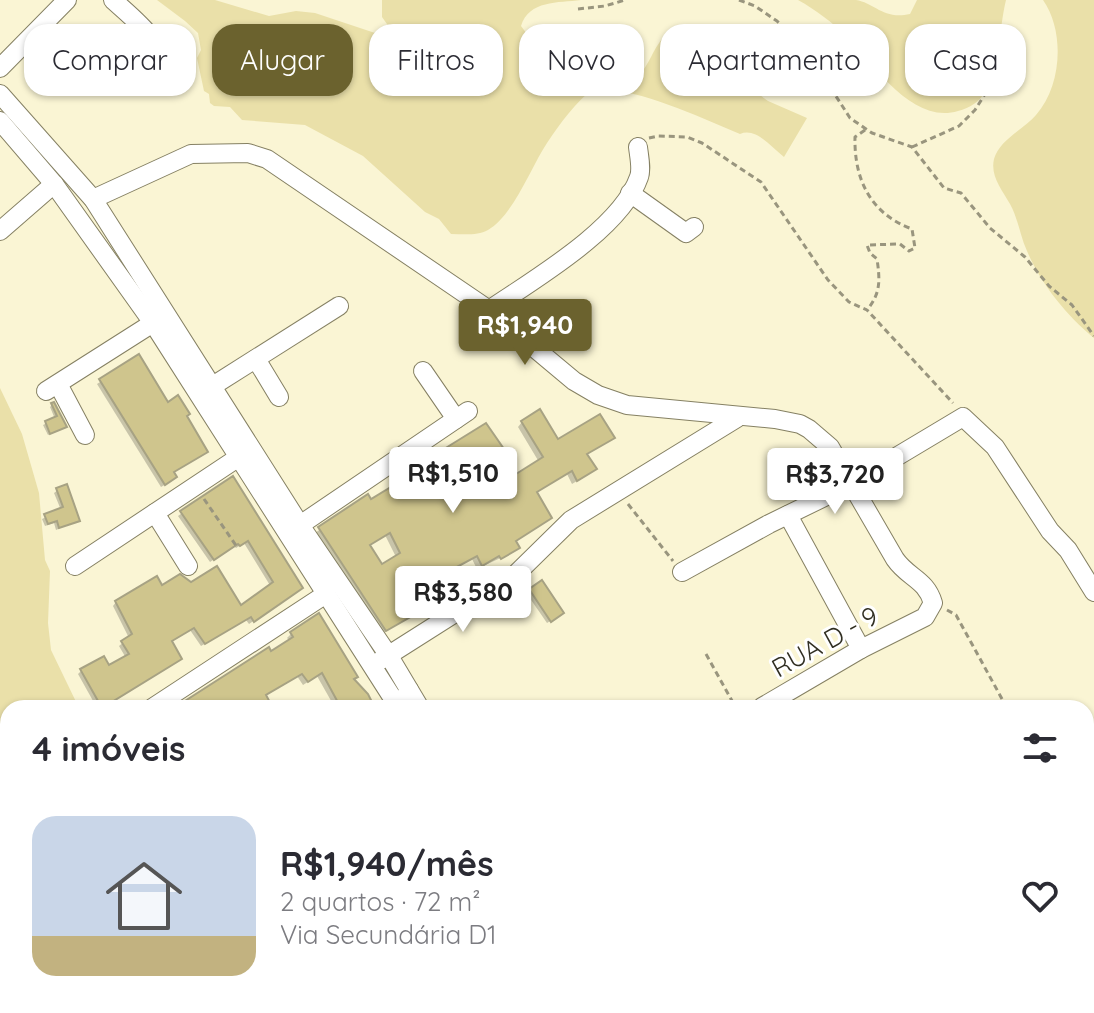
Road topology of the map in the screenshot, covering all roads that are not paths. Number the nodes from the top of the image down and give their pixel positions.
1 (67, 0) edge
2 (113, 0) edge
3 (140, 24) edge
4 (0, 68) edge
5 (0, 94) edge
6 (0, 121) edge
7 (638, 147) road end
8 (54, 184) junction
9 (630, 193) junction
10 (93, 199) junction
11 (694, 227) dead end
12 (0, 231) edge
13 (339, 306) dead end
14 (489, 310) junction
15 (153, 323) junction
16 (256, 359) junction
17 (423, 371) dead end
18 (211, 387) junction
19 (279, 397) dead end
20 (737, 418) junction
21 (85, 435) dead end
22 (239, 457) junction
23 (851, 484) junction
24 (155, 513) junction
25 (788, 515) junction
26 (300, 525) junction
27 (75, 566) dead end
28 (188, 566) dead end
29 (682, 572) road end
30 (1094, 592) edge
31 (321, 598) junction
32 (861, 649) junction
33 (389, 656) junction
34 (372, 665) junction
35 (409, 690) junction
36 (164, 700) edge
37 (394, 700) edge
38 (403, 700) edge
39 (415, 700) edge
40 (774, 700) edge

1 - 4 street
2 - 3 street
5 - 10 street
6 - 8 street
7 - 9 street
8 - 12 street
8 - 15 street
9 - 11 street
9 - 14 street
10 - 14 street
10 - 18 street
13 - 16 street
14 - 20 street
15 - 21 street
15 - 22 street
16 - 18 street
16 - 19 street
17 - 26 street
18 - 26 street
20 - 23 street
20 - 33 street
22 - 24 street
22 - 31 street
23 - 25 street
23 - 30 street
23 - 32 street, RUA D - 9
24 - 27 street
24 - 28 street
25 - 29 street
25 - 32 street
26 - 33 street
31 - 34 street
31 - 36 street
32 - 40 street, RUA D - 9
33 - 34 street
33 - 35 street
34 - 37 street
35 - 38 street
35 - 39 street

